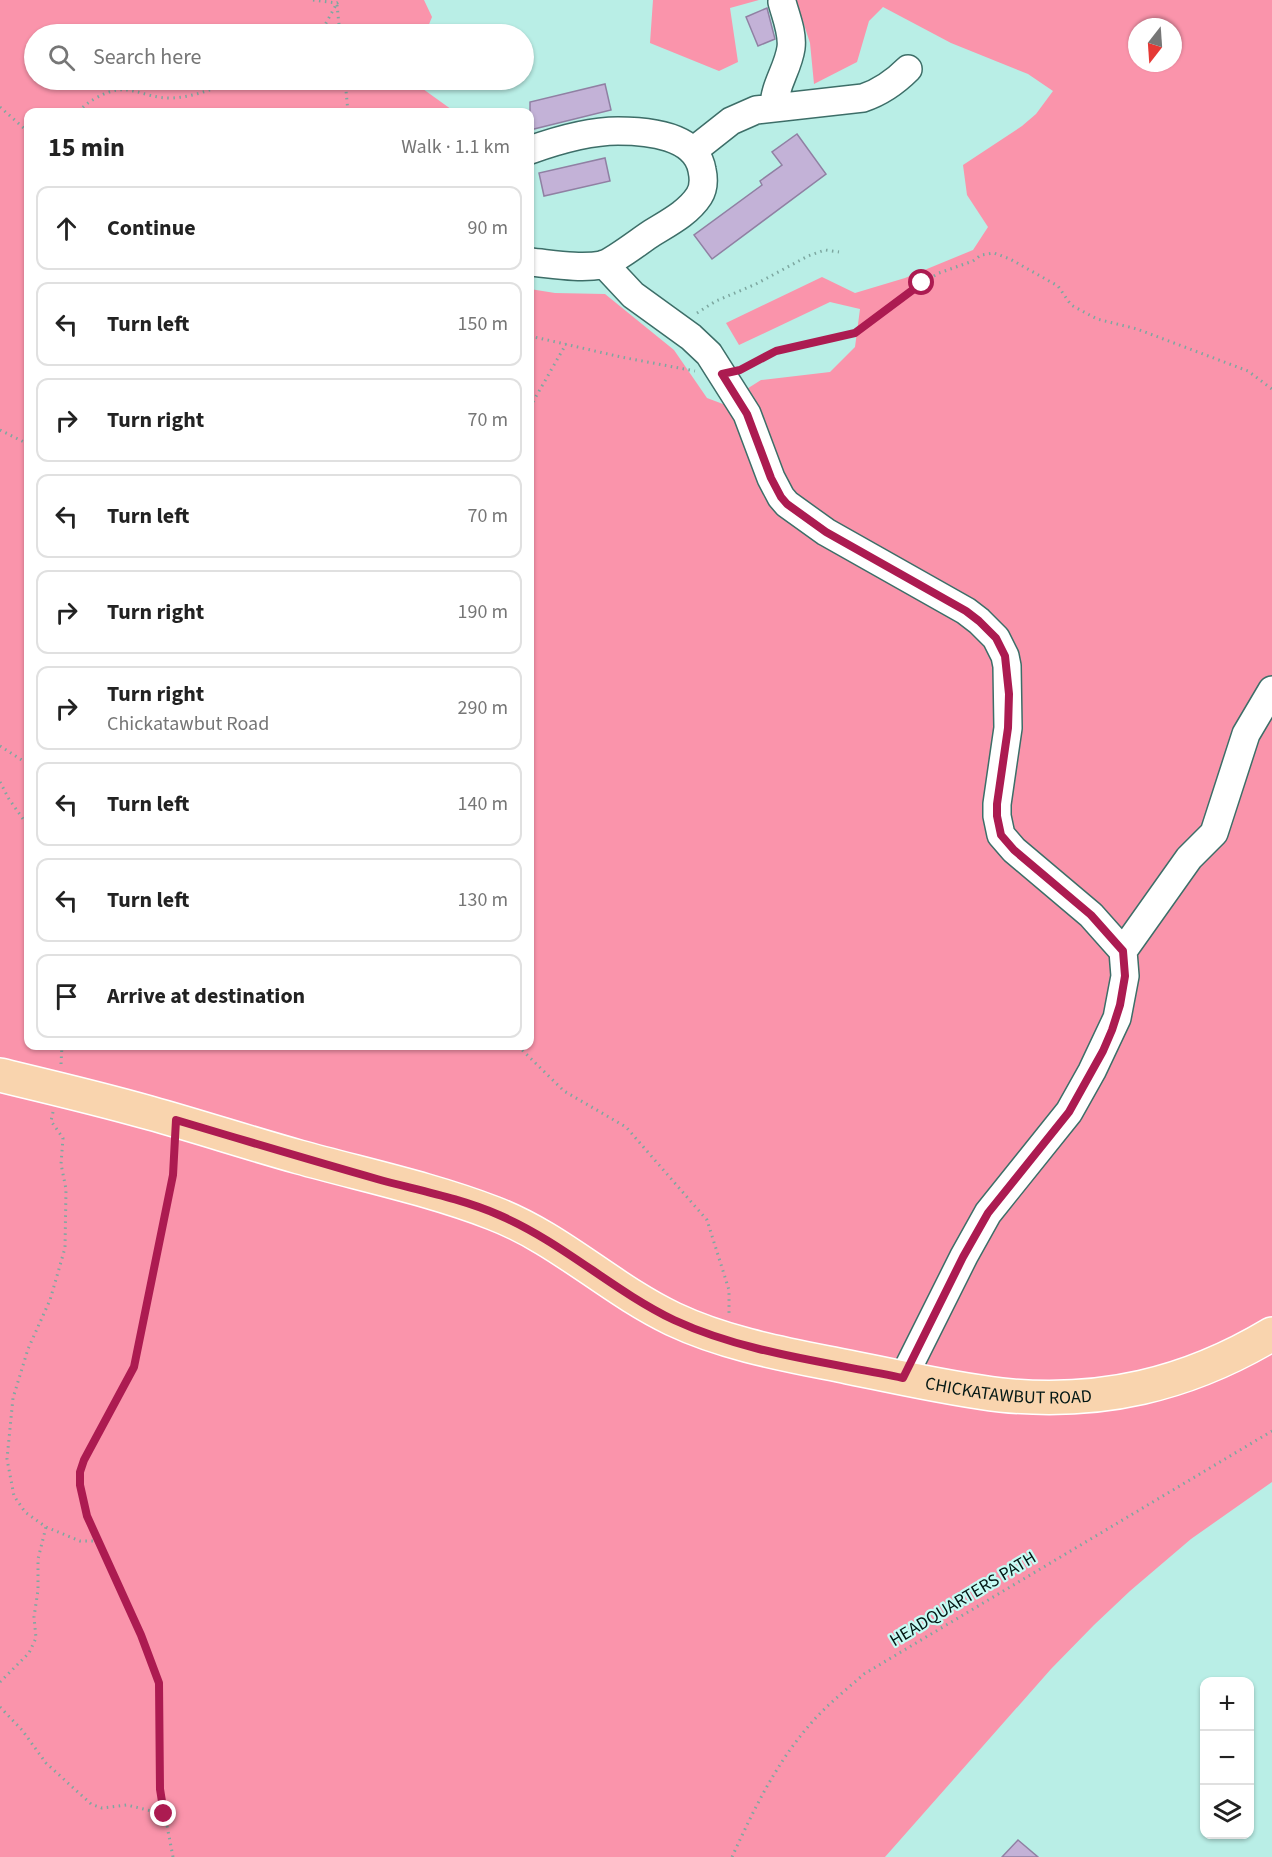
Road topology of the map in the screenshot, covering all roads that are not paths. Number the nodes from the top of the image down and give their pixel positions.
1 (782, 2) dead end
2 (908, 69) dead end
3 (774, 107) junction
4 (534, 149) edge
5 (693, 151) junction
6 (534, 262) edge
7 (604, 264) junction
8 (1272, 690) edge
9 (1123, 951) junction
10 (0, 1075) edge
11 (1272, 1334) edge
12 (903, 1378) junction

1 - 3 lane
2 - 3 lane
3 - 5 lane
4 - 5 lane
5 - 7 lane
6 - 7 lane
7 - 9 lane
8 - 9 lane
9 - 12 lane
10 - 12 main road, CHICKATAWBUT ROAD
11 - 12 main road, CHICKATAWBUT ROAD

